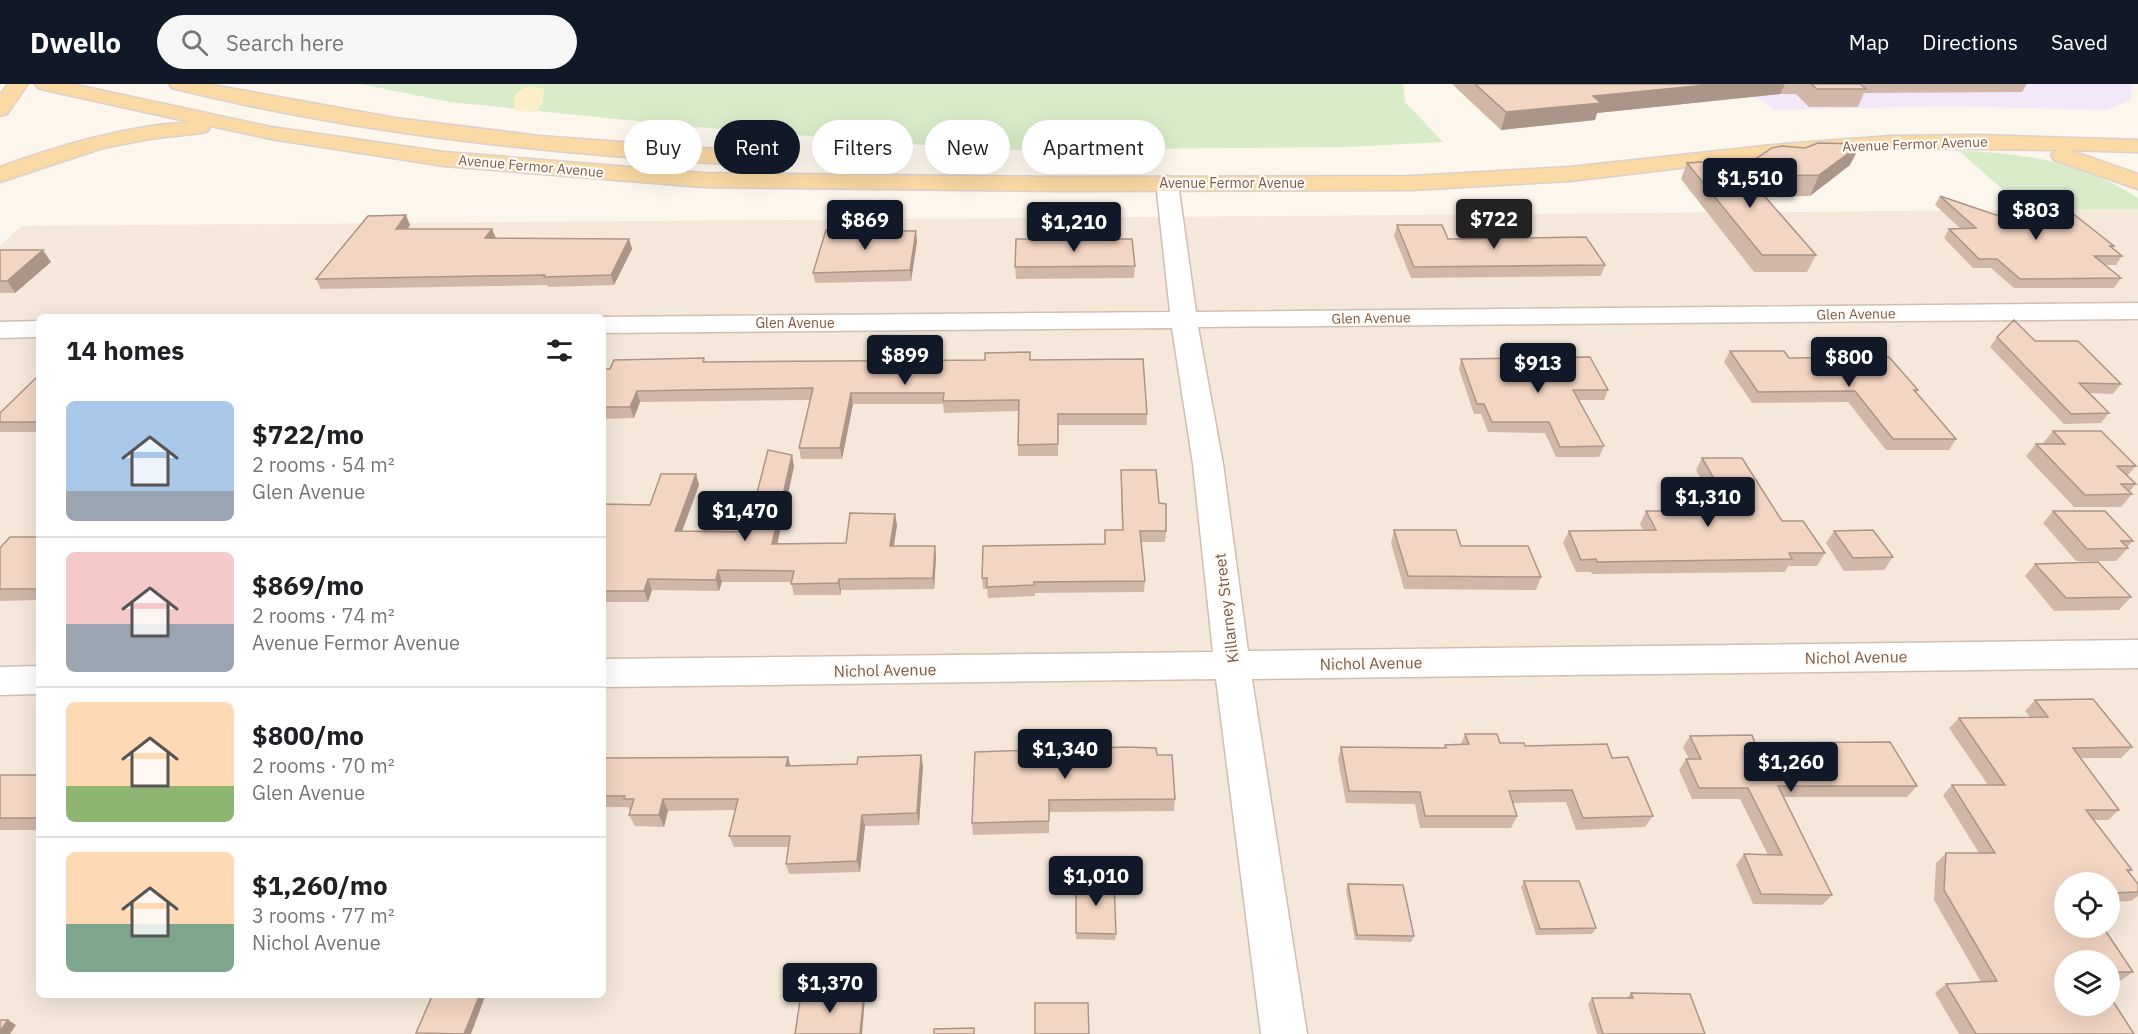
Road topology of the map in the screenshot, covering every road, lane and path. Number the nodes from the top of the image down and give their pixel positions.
1 (18, 84) edge
2 (45, 84) edge
3 (179, 84) edge
4 (0, 110) edge
5 (2101, 124) dead end
6 (1763, 132) dead end
7 (271, 133) junction
8 (1978, 141) junction
9 (544, 144) junction
10 (2138, 146) edge
11 (1022, 163) edge
12 (498, 164) junction
13 (0, 175) edge
14 (2138, 182) edge
15 (1167, 183) junction
16 (2138, 310) edge
17 (1184, 320) junction
18 (606, 325) edge
19 (36, 329) edge
20 (0, 330) edge
21 (2138, 654) edge
22 (1232, 665) junction
23 (606, 673) edge
24 (36, 680) edge
25 (0, 681) edge
26 (1284, 1034) edge

1 - 4 main road
2 - 7 main road, Avenue Fermor Avenue
3 - 9 main road, Avenue Fermor Avenue
5 - 6 main road, Avenue Fermor Avenue
7 - 12 main road, Avenue Fermor Avenue
7 - 13 main road
8 - 10 main road, Avenue Fermor Avenue
8 - 14 main road
8 - 15 main road, Avenue Fermor Avenue
9 - 11 main road, Avenue Fermor Avenue
9 - 12 main road
12 - 15 main road, Avenue Fermor Avenue
15 - 17 street, Killarney Street
16 - 17 street, Glen Avenue
17 - 18 street, Glen Avenue
17 - 22 street, Killarney Street
19 - 20 street
21 - 22 street, Nichol Avenue
22 - 23 street, Nichol Avenue
22 - 26 street, Killarney Street
24 - 25 street

